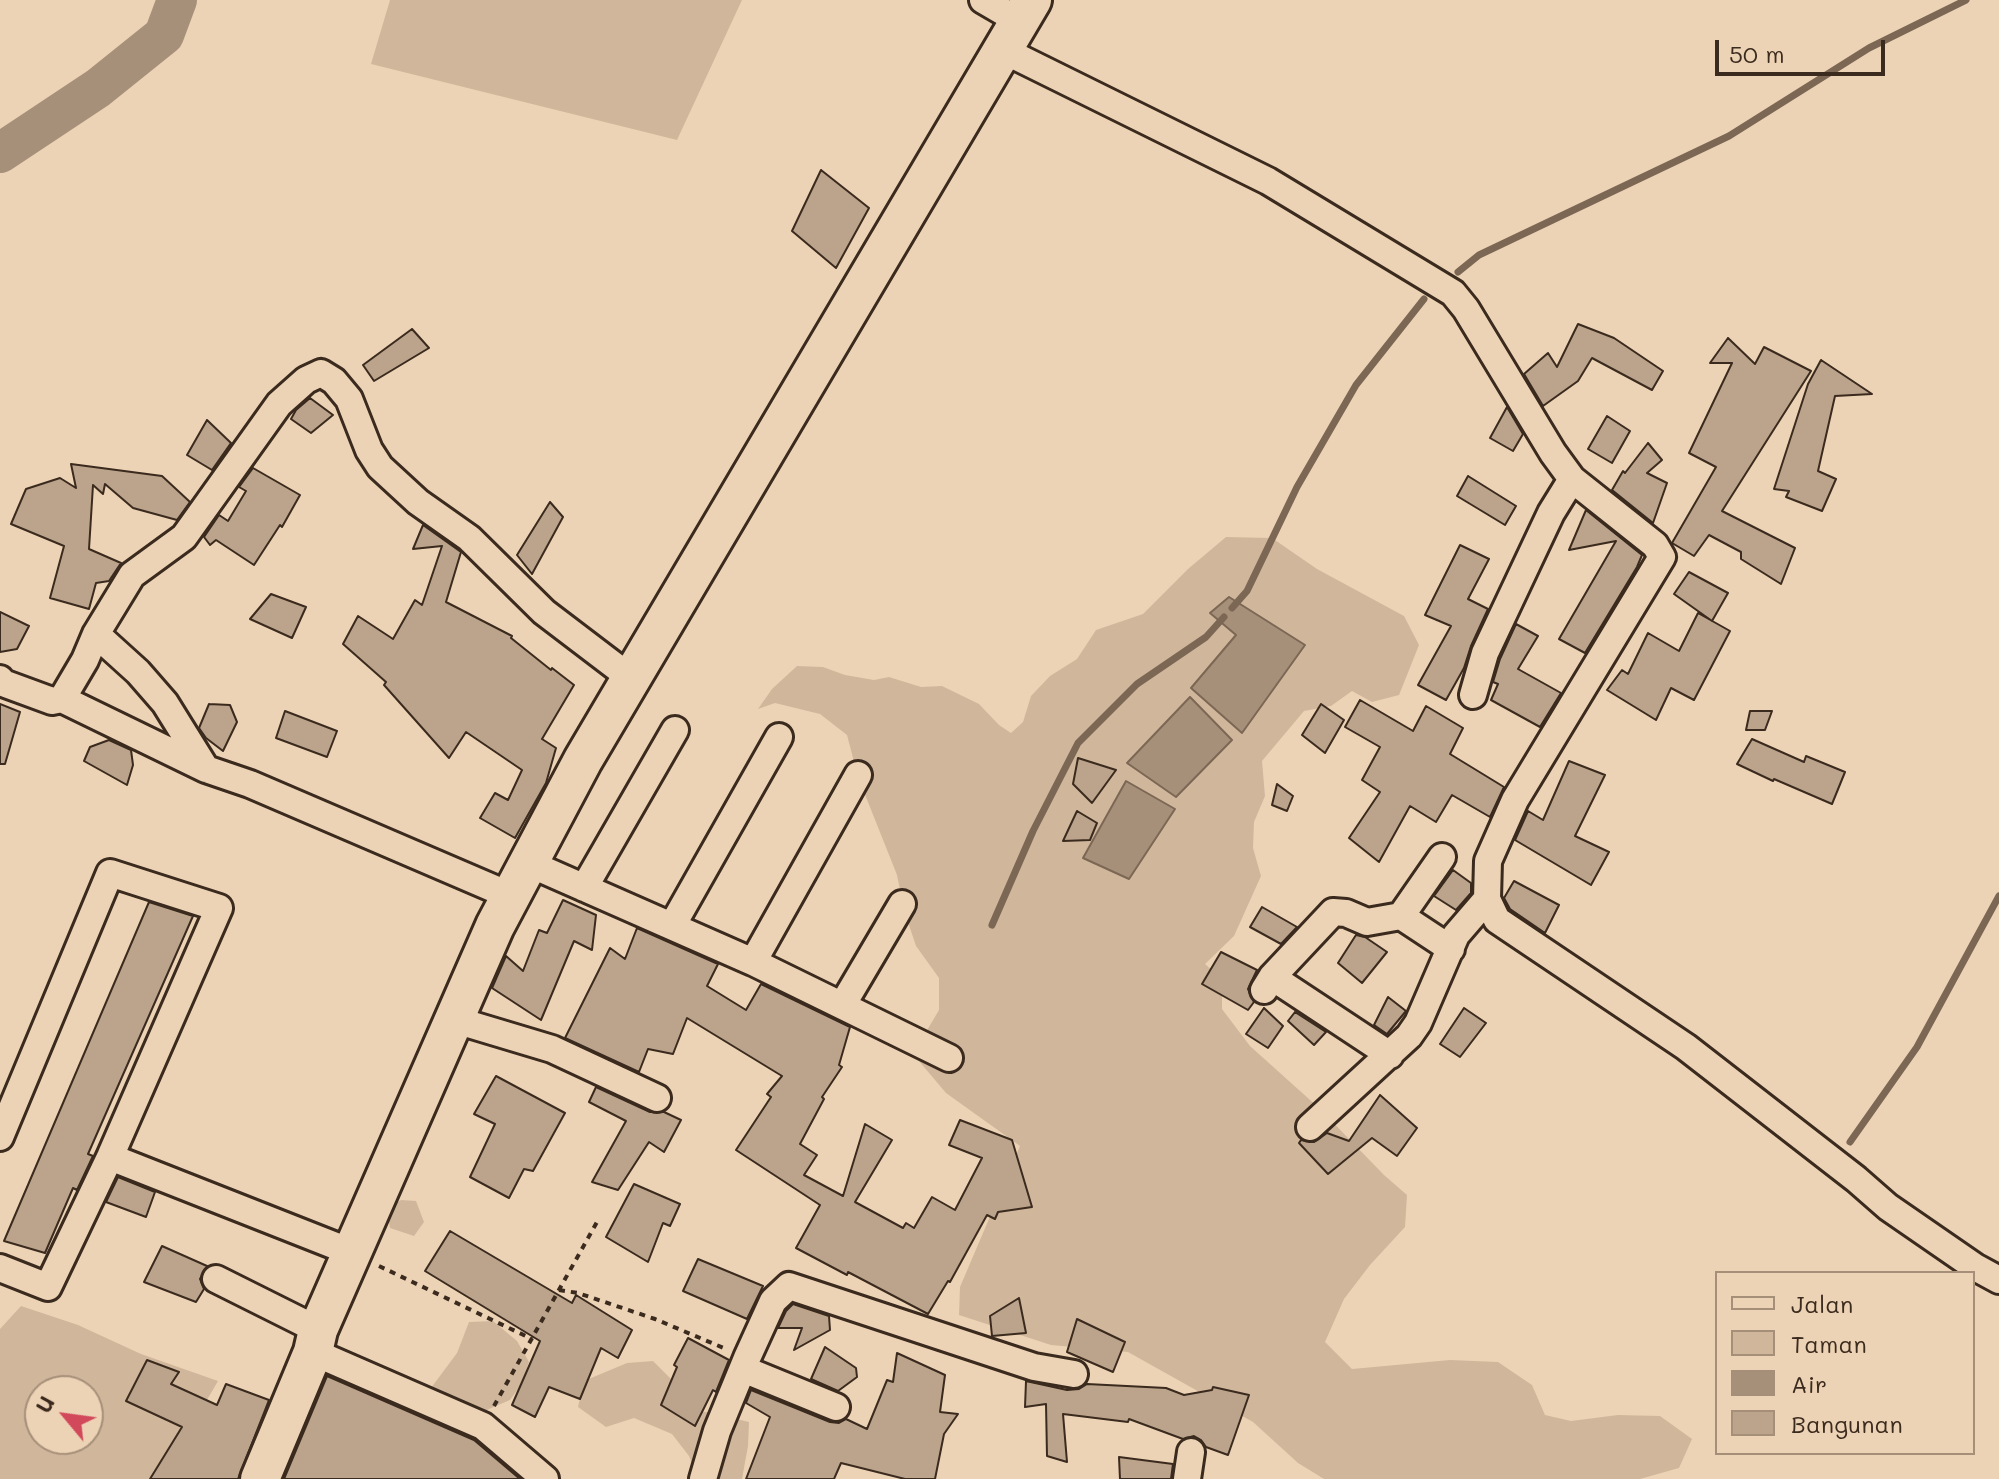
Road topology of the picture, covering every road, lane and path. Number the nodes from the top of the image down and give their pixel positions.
1 (983, 0) edge
2 (1018, 24) edge
3 (1572, 479) junction
4 (96, 634) junction
5 (632, 679) junction
6 (1, 682) edge
7 (1473, 695) dead end
8 (62, 699) junction
9 (675, 730) dead end
10 (779, 737) dead end
11 (206, 769) junction
12 (858, 775) dead end
13 (1442, 857) dead end
14 (528, 863) junction
15 (584, 888) junction
16 (511, 896) junction
17 (1487, 899) junction
18 (902, 904) dead end
19 (1401, 916) junction
20 (672, 926) junction
21 (1451, 949) junction
22 (753, 962) junction
23 (843, 1004) junction
24 (452, 1019) junction
25 (1390, 1055) junction
26 (949, 1058) dead end
27 (657, 1098) dead end
28 (1310, 1127) dead end
29 (0, 1137) edge
30 (110, 1157) junction
31 (597, 1222) dead end
32 (351, 1252) junction
33 (0, 1268) edge
34 (216, 1279) dead end
35 (1999, 1280) edge
36 (559, 1290) junction
37 (532, 1339) junction
38 (316, 1341) junction
39 (745, 1363) junction
40 (1074, 1374) dead end
41 (836, 1407) dead end
42 (483, 1426) junction
43 (1191, 1452) dead end
44 (260, 1479) edge
45 (545, 1479) edge
46 (703, 1479) edge
47 (1187, 1479) edge

1 - 2 street
2 - 3 street
2 - 5 street
3 - 7 street
3 - 17 street
4 - 5 street
4 - 8 street
4 - 11 street
5 - 14 street
6 - 8 street
8 - 11 street
9 - 15 street
10 - 20 street
11 - 16 street
12 - 22 street
13 - 19 street
14 - 15 street
14 - 16 street
15 - 20 street
16 - 24 street
17 - 21 street
17 - 35 street
18 - 23 street
19 - 21 street
19 - 25 street
20 - 22 street
21 - 25 street
22 - 23 street
23 - 26 street
24 - 27 street
24 - 32 street
25 - 28 street
29 - 30 street
30 - 32 street
30 - 33 street
31 - 36 path
32 - 37 path
32 - 38 street
34 - 38 street
36 - 37 path
36 - 39 path
37 - 42 path
38 - 42 street
38 - 44 street
39 - 40 street
39 - 41 street
39 - 46 street
42 - 45 street
43 - 47 street

